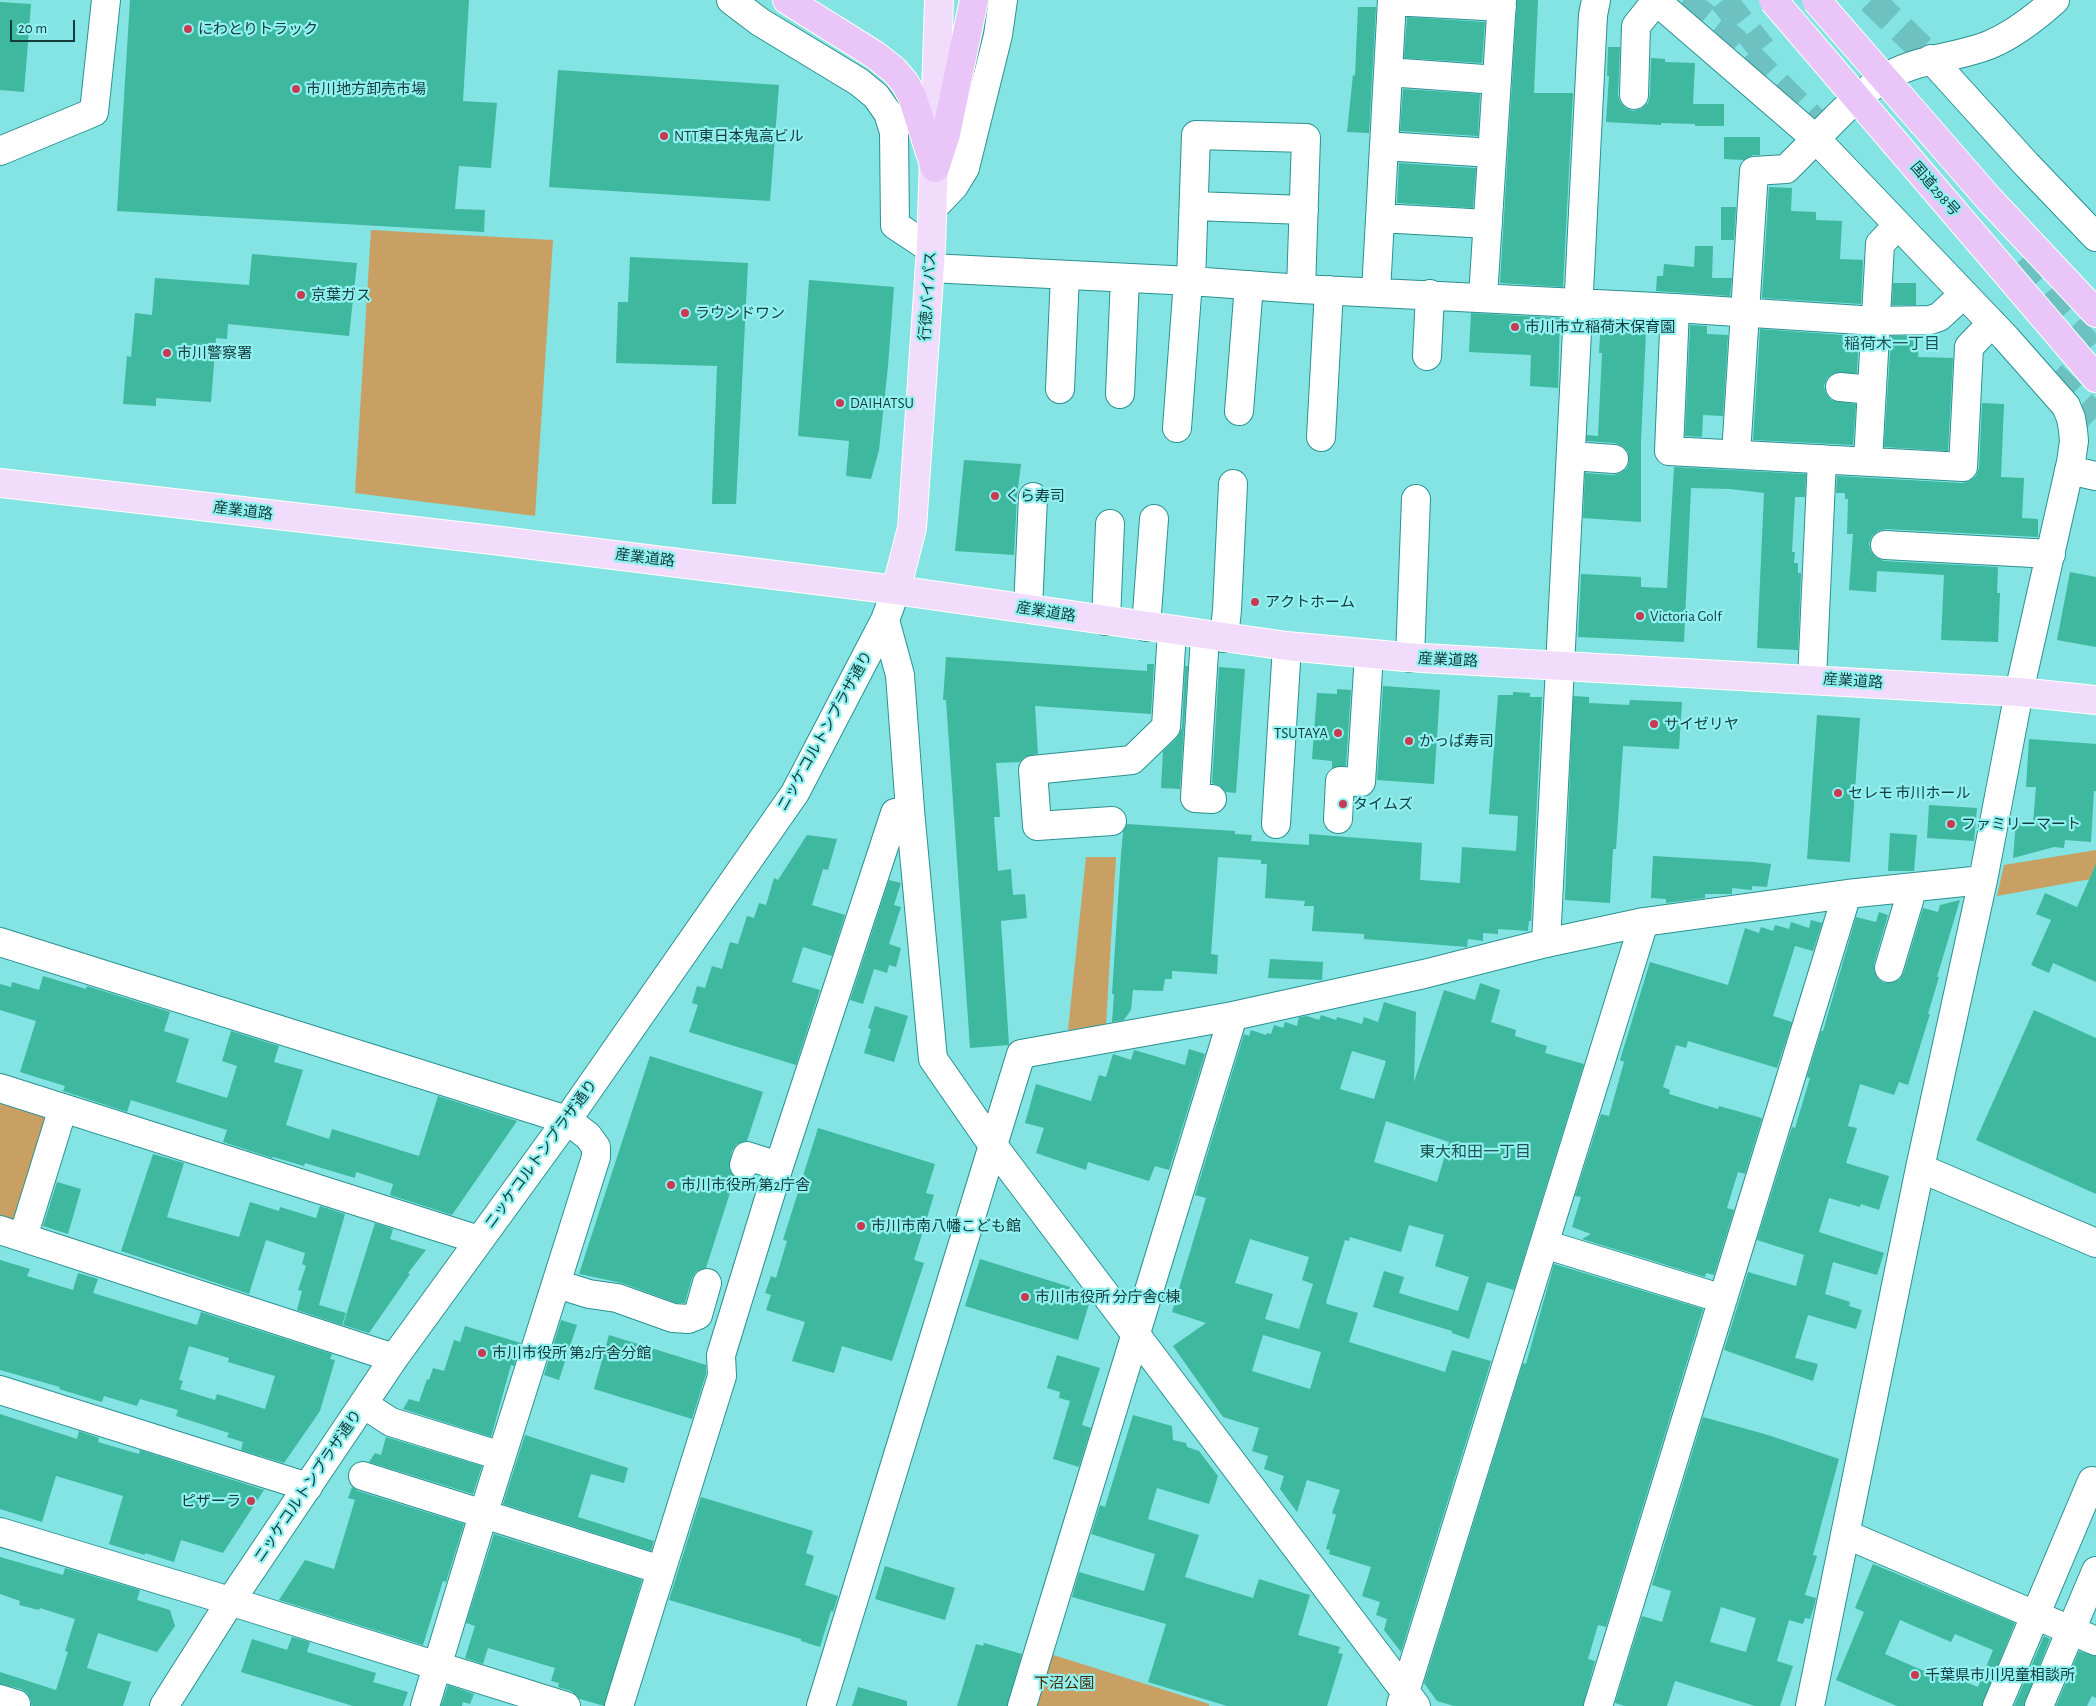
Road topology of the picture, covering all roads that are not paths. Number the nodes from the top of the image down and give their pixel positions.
1 (106, 0) edge
2 (731, 0) edge
3 (787, 0) edge
4 (939, 0) edge
5 (974, 0) edge
6 (1003, 0) edge
7 (1392, 0) edge
8 (1596, 0) edge
9 (1656, 0) edge
10 (1773, 0) edge
11 (1816, 0) edge
12 (1822, 0) edge
13 (2054, 0) edge
14 (1502, 3) edge
15 (1848, 38) junction
16 (1931, 59) junction
17 (1388, 72) junction
18 (1497, 80) junction
19 (1634, 95) dead end
20 (1816, 139) junction
21 (1384, 146) junction
22 (0, 151) edge
23 (1492, 153) junction
24 (935, 168) junction
25 (1194, 206) junction
26 (933, 208) junction
27 (1304, 210) junction
28 (1380, 218) junction
29 (1488, 224) junction
30 (1898, 225) junction
31 (2096, 237) edge
32 (930, 258) junction
33 (1065, 275) junction
34 (1125, 278) junction
35 (1190, 281) junction
36 (1249, 286) junction
37 (1301, 289) junction
38 (1329, 290) junction
39 (1376, 292) junction
40 (1430, 294) junction
41 (1964, 294) junction
42 (1483, 297) junction
43 (1578, 303) junction
44 (1675, 308) junction
45 (1746, 312) junction
46 (2096, 313) edge
47 (1876, 321) junction
48 (1992, 323) junction
49 (1427, 356) dead end
50 (2096, 378) edge
51 (1840, 387) dead end
52 (1061, 389) dead end
53 (1872, 390) junction
54 (1119, 394) dead end
55 (1239, 411) dead end
56 (1177, 428) dead end
57 (1321, 437) dead end
58 (1736, 454) junction
59 (1570, 456) junction
60 (1614, 459) dead end
61 (1822, 459) junction
62 (1868, 461) junction
63 (2069, 470) junction
64 (2096, 476) edge
65 (0, 483) edge
66 (1233, 484) dead end
67 (1033, 496) dead end
68 (1416, 498) dead end
69 (1154, 519) dead end
70 (1110, 524) dead end
71 (1885, 545) dead end
72 (2051, 554) junction
73 (896, 590) junction
74 (1028, 609) junction
75 (885, 620) junction
76 (1106, 621) junction
77 (1159, 629) junction
78 (1214, 637) junction
79 (1287, 646) junction
80 (1369, 654) junction
81 (1410, 658) junction
82 (1558, 666) junction
83 (1812, 679) junction
84 (2019, 692) junction
85 (2096, 700) edge
86 (1212, 799) dead end
87 (910, 810) junction
88 (1338, 819) dead end
89 (1112, 821) dead end
90 (1276, 824) dead end
91 (1983, 880) junction
92 (1913, 887) junction
93 (1847, 894) junction
94 (1644, 922) junction
95 (0, 942) edge
96 (1546, 943) junction
97 (1889, 968) dead end
98 (1234, 1016) junction
99 (0, 1088) edge
100 (63, 1108) junction
101 (567, 1120) junction
102 (992, 1144) junction
103 (744, 1165) dead end
104 (779, 1166) junction
105 (1920, 1168) junction
106 (12, 1233) edge
107 (479, 1240) junction
108 (2096, 1242) edge
109 (1544, 1244) junction
110 (707, 1283) dead end
111 (557, 1284) junction
112 (1723, 1299) junction
113 (1136, 1334) junction
114 (394, 1358) junction
115 (0, 1390) edge
116 (363, 1404) junction
117 (501, 1456) junction
118 (363, 1476) dead end
119 (2092, 1481) dead end
120 (308, 1487) junction
121 (483, 1515) junction
122 (0, 1532) edge
123 (1845, 1534) junction
124 (661, 1570) junction
125 (2096, 1571) edge
126 (230, 1602) junction
127 (2036, 1615) junction
128 (2071, 1630) junction
129 (2096, 1641) edge
130 (437, 1666) junction
131 (1407, 1701) edge
132 (164, 1706) edge
133 (425, 1706) edge
134 (566, 1706) edge
135 (619, 1706) edge
136 (821, 1706) edge
137 (1022, 1706) edge
138 (1598, 1706) edge
139 (1810, 1706) edge
140 (1997, 1706) edge
141 (2038, 1706) edge

1 - 22 street
2 - 32 street
3 - 24 highway
4 - 24 main road, 行徳バイパス
5 - 24 highway
6 - 26 street
7 - 14 street
7 - 17 street
8 - 43 street
9 - 19 street
9 - 20 street
10 - 50 highway, 国道298号, bridge
11 - 15 highway, bridge
12 - 15 highway, bridge
13 - 16 street
14 - 18 street
15 - 46 highway, bridge
16 - 20 street
16 - 31 street
17 - 18 street
17 - 21 street
18 - 23 street
20 - 30 street
20 - 45 street
21 - 23 street
21 - 28 street
23 - 29 street
24 - 26 main road, 行徳バイパス
25 - 27 street
25 - 27 street
25 - 35 street
26 - 32 main road, 行徳バイパス
27 - 37 street
28 - 29 street
28 - 39 street
29 - 42 street
30 - 41 street
30 - 47 street
32 - 33 street
32 - 73 main road, 行徳バイパス
33 - 34 street
33 - 52 street
34 - 35 street
34 - 54 street
35 - 36 street
35 - 56 street
36 - 37 street
36 - 55 street
37 - 38 street
38 - 39 street
38 - 57 street
39 - 40 street
40 - 42 street
40 - 49 street
41 - 47 street
41 - 48 street
42 - 43 street
43 - 44 street
43 - 59 street
44 - 45 street
44 - 58 street
45 - 47 street
45 - 58 street
47 - 53 street
48 - 62 street
48 - 63 street
51 - 53 street
53 - 62 street
58 - 61 street
59 - 60 street
59 - 82 street
61 - 62 street
61 - 83 street
63 - 64 street
63 - 72 street
65 - 73 main road, 産業道路
66 - 78 street
67 - 74 street
68 - 81 street
69 - 77 street
70 - 76 street
71 - 72 street
72 - 84 street
73 - 74 main road, 産業道路
73 - 75 street, ニッケコルトンプラザ通り
74 - 76 main road, 産業道路
75 - 87 street
75 - 101 street, ニッケコルトンプラザ通り
76 - 77 main road, 産業道路
77 - 78 main road, 産業道路
77 - 89 street
78 - 79 main road, 産業道路
78 - 86 street
79 - 80 main road, 産業道路
79 - 90 street
80 - 81 main road, 産業道路
80 - 88 street
81 - 82 main road, 産業道路
82 - 83 main road, 産業道路
82 - 96 street
83 - 84 main road, 産業道路
84 - 85 main road, 産業道路
84 - 91 street
87 - 102 street
87 - 104 street
91 - 92 street
91 - 105 street
92 - 93 street
92 - 97 street
93 - 94 street
93 - 112 street
94 - 96 street
94 - 109 street
95 - 101 street
96 - 98 street
98 - 102 street
98 - 113 street
99 - 100 street
100 - 106 street
100 - 107 street
101 - 107 street, ニッケコルトンプラザ通り
101 - 111 street
102 - 113 street
102 - 136 street
103 - 104 street
104 - 124 street
105 - 108 street
105 - 123 street
106 - 114 street
107 - 114 street, ニッケコルトンプラザ通り
109 - 112 street
109 - 131 street
110 - 111 street
111 - 117 street
112 - 138 street
113 - 131 street
113 - 137 street
114 - 116 street, ニッケコルトンプラザ通り
115 - 120 street
116 - 117 street
116 - 120 street, ニッケコルトンプラザ通り
117 - 121 street
118 - 121 street
119 - 127 street
120 - 126 street, ニッケコルトンプラザ通り
121 - 124 street
121 - 130 street
122 - 126 street
123 - 127 street
123 - 139 street
124 - 135 street
125 - 128 street
126 - 130 street
126 - 132 street, ニッケコルトンプラザ通り
127 - 128 street
127 - 140 street
128 - 129 street
128 - 141 street
130 - 133 street
130 - 134 street

